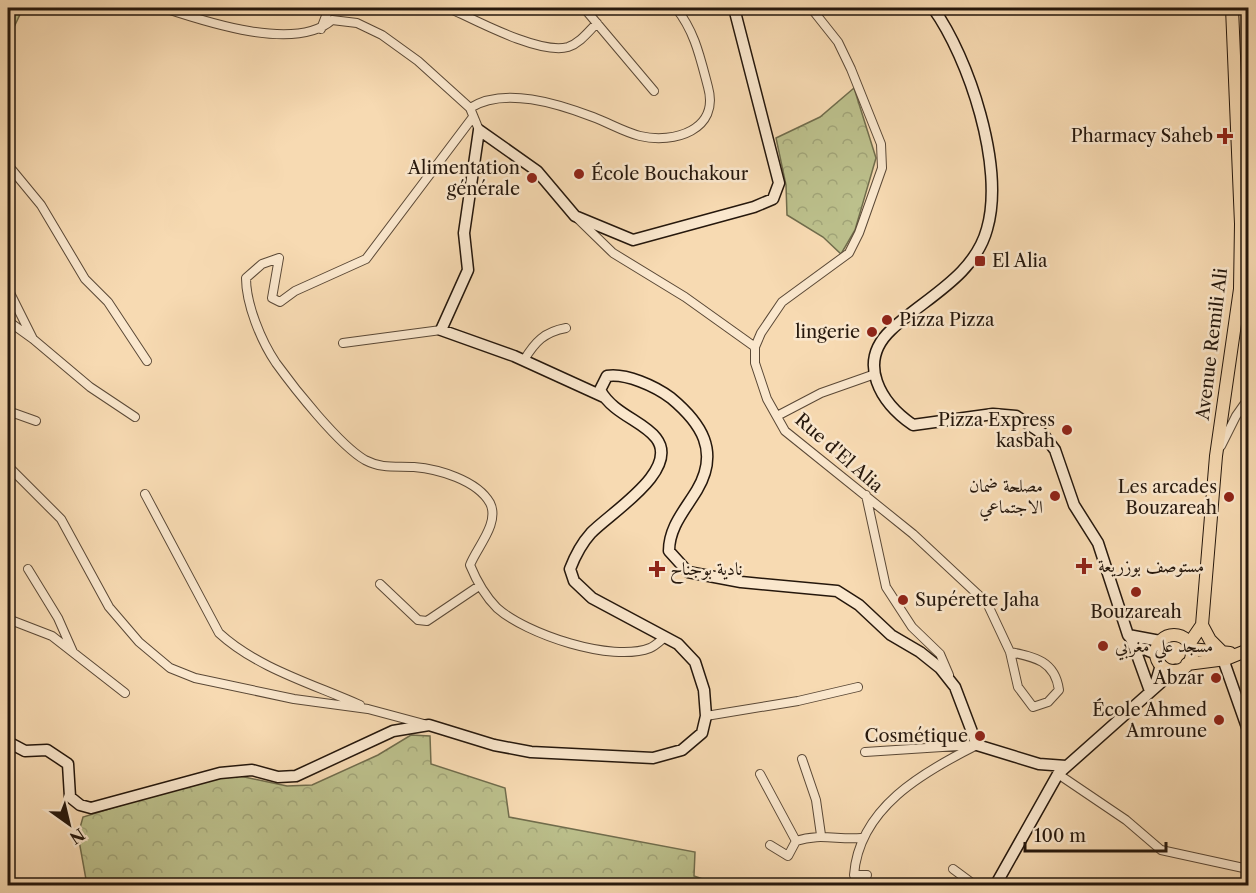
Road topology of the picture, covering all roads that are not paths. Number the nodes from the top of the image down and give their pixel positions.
1 (164, 8) edge
2 (329, 8) edge
3 (449, 8) edge
4 (584, 8) edge
5 (676, 8) edge
6 (734, 8) edge
7 (811, 8) edge
8 (933, 8) edge
9 (1232, 8) edge
10 (188, 11) edge
11 (597, 23) junction
12 (320, 31) junction
13 (654, 91) dead end
14 (470, 108) junction
15 (472, 117) junction
16 (479, 130) junction
17 (8, 165) edge
18 (574, 216) junction
19 (8, 288) edge
20 (8, 321) edge
21 (566, 328) dead end
22 (441, 330) junction
23 (33, 339) junction
24 (344, 343) dead end
25 (755, 347) junction
26 (524, 360) junction
27 (147, 361) dead end
28 (874, 374) junction
29 (604, 397) junction
30 (1248, 399) edge
31 (8, 411) edge
32 (777, 416) junction
33 (135, 417) dead end
34 (36, 422) dead end
35 (1216, 456) junction
36 (8, 466) edge
37 (145, 494) dead end
38 (866, 495) junction
39 (28, 569) dead end
40 (380, 584) dead end
41 (479, 586) junction
42 (8, 619) edge
43 (1202, 625) junction
44 (1179, 636) junction
45 (665, 637) junction
46 (1130, 638) junction
47 (1160, 641) junction
48 (1190, 647) junction
49 (1010, 652) junction
50 (1243, 652) edge
51 (74, 655) junction
52 (1222, 656) junction
53 (1158, 659) junction
54 (1187, 664) junction
55 (1175, 670) junction
56 (858, 687) dead end
57 (955, 687) junction
58 (1152, 688) junction
59 (125, 693) dead end
60 (368, 709) junction
61 (706, 716) junction
62 (429, 725) junction
63 (1248, 730) edge
64 (8, 742) edge
65 (977, 745) junction
66 (864, 752) dead end
67 (802, 759) dead end
68 (1066, 766) junction
69 (760, 774) dead end
70 (1058, 774) junction
71 (821, 835) junction
72 (861, 838) junction
73 (796, 841) junction
74 (770, 845) dead end
75 (953, 869) dead end
76 (1248, 870) edge
77 (867, 875) dead end
78 (976, 885) edge
79 (995, 885) edge

1 - 10 street
2 - 12 street
3 - 11 street
4 - 11 street
5 - 14 street
6 - 18 street
7 - 25 street
8 - 28 street
9 - 35 main road, Avenue Remili Ali
10 - 12 street
11 - 13 street
12 - 14 street
14 - 15 street
15 - 16 street
15 - 41 street
16 - 18 street
16 - 22 street
17 - 27 street
18 - 25 street
19 - 23 street
20 - 23 street
21 - 26 street
22 - 24 street
22 - 26 street
23 - 33 street
25 - 32 street, Rue d'El Alia
26 - 29 street
28 - 32 street
28 - 46 street
29 - 45 street
29 - 57 street
30 - 35 street
31 - 34 street
32 - 38 street, Rue d'El Alia
35 - 43 main road, Avenue Remili Ali
36 - 60 street
37 - 60 street
38 - 49 street, Rue d'El Alia
38 - 57 street
39 - 51 street
40 - 41 street
41 - 45 street
42 - 51 street
43 - 44 main road
43 - 48 main road, Avenue Remili Ali
43 - 52 main road
44 - 47 main road
44 - 48 main road
45 - 61 street
46 - 47 street
46 - 53 street
46 - 58 street
47 - 53 main road
48 - 52 main road
48 - 54 main road
49 - 49 street, Rue d'El Alia
50 - 52 main road
51 - 59 street
52 - 54 main road
52 - 63 street
53 - 55 main road
53 - 58 street
54 - 55 main road
55 - 58 street
56 - 61 street
57 - 65 street
58 - 68 street
60 - 62 street
61 - 62 street
62 - 64 street
65 - 66 street
65 - 68 street
65 - 72 street
67 - 71 street
68 - 70 street
69 - 73 street
70 - 76 street
70 - 79 street
71 - 72 street
71 - 73 street
72 - 77 street
73 - 74 street
75 - 78 street

